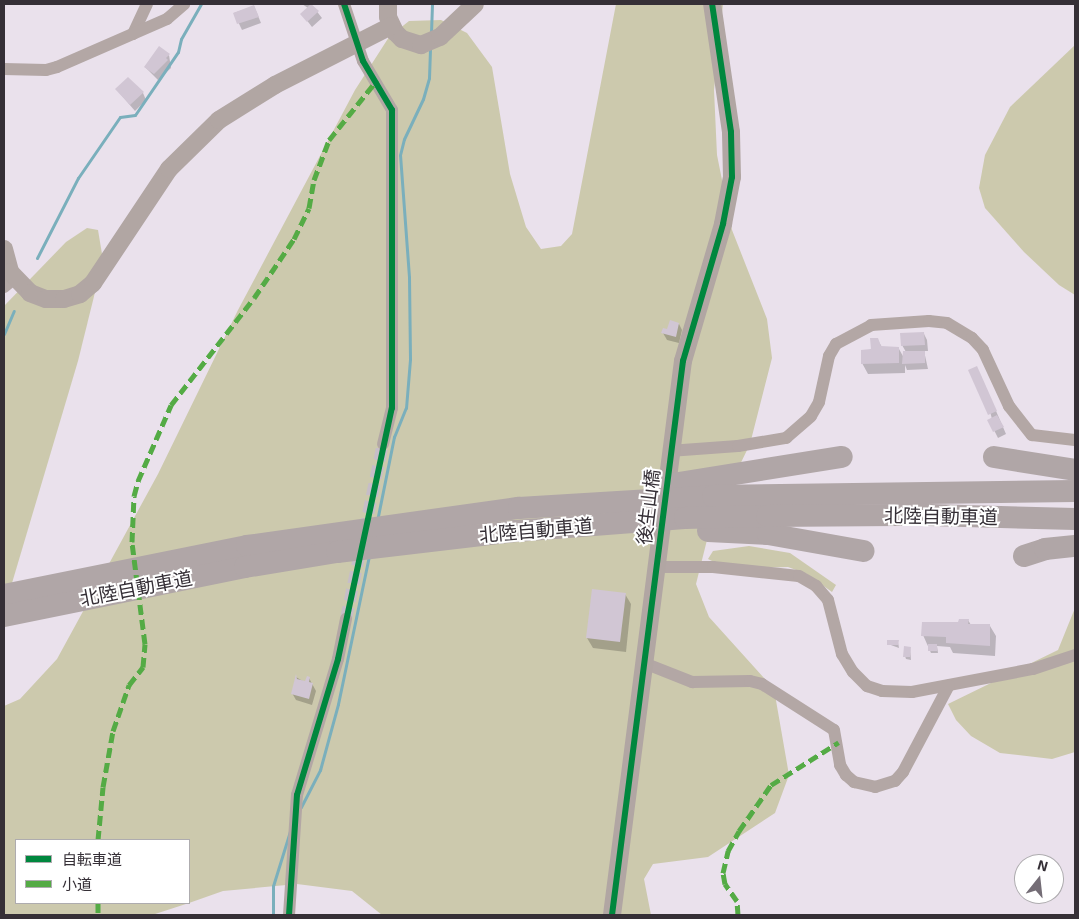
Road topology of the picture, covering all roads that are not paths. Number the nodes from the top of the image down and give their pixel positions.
1 (147, 4) edge
2 (184, 4) edge
3 (344, 4) edge
4 (388, 4) edge
5 (475, 4) edge
6 (712, 4) edge
7 (391, 26) junction
8 (133, 34) junction
9 (357, 43) junction
10 (4, 69) edge
11 (4, 249) edge
12 (9, 283) edge
13 (1075, 440) edge
14 (383, 444) tunnel mouth
15 (670, 451) junction
16 (842, 457) dead end
17 (994, 457) dead end
18 (1075, 470) edge
19 (1075, 491) edge
20 (518, 508) junction
21 (1075, 519) edge
22 (430, 540) junction
23 (1075, 546) edge
24 (863, 551) dead end
25 (1024, 556) dead end
26 (656, 566) junction
27 (4, 595) edge
28 (4, 616) edge
29 (346, 619) tunnel mouth
30 (1074, 658) edge
31 (644, 663) junction
32 (949, 684) junction
33 (289, 915) edge
34 (612, 915) edge

1 - 8 street
2 - 8 street
3 - 9 street
4 - 7 street
5 - 7 street
6 - 15 street, 後生山橋
7 - 9 street
8 - 10 street
9 - 12 street
9 - 14 street
11 - 12 street
13 - 15 street
15 - 26 street, 後生山橋
16 - 20 highway
17 - 18 highway
19 - 20 highway, 北陸自動車道
20 - 27 highway, 北陸自動車道
21 - 22 highway, 北陸自動車道
22 - 24 highway
22 - 28 highway, 北陸自動車道
23 - 25 highway
26 - 31 street, 後生山橋
26 - 32 street
29 - 33 street
30 - 32 street
31 - 32 street
31 - 34 street, 後生山橋

